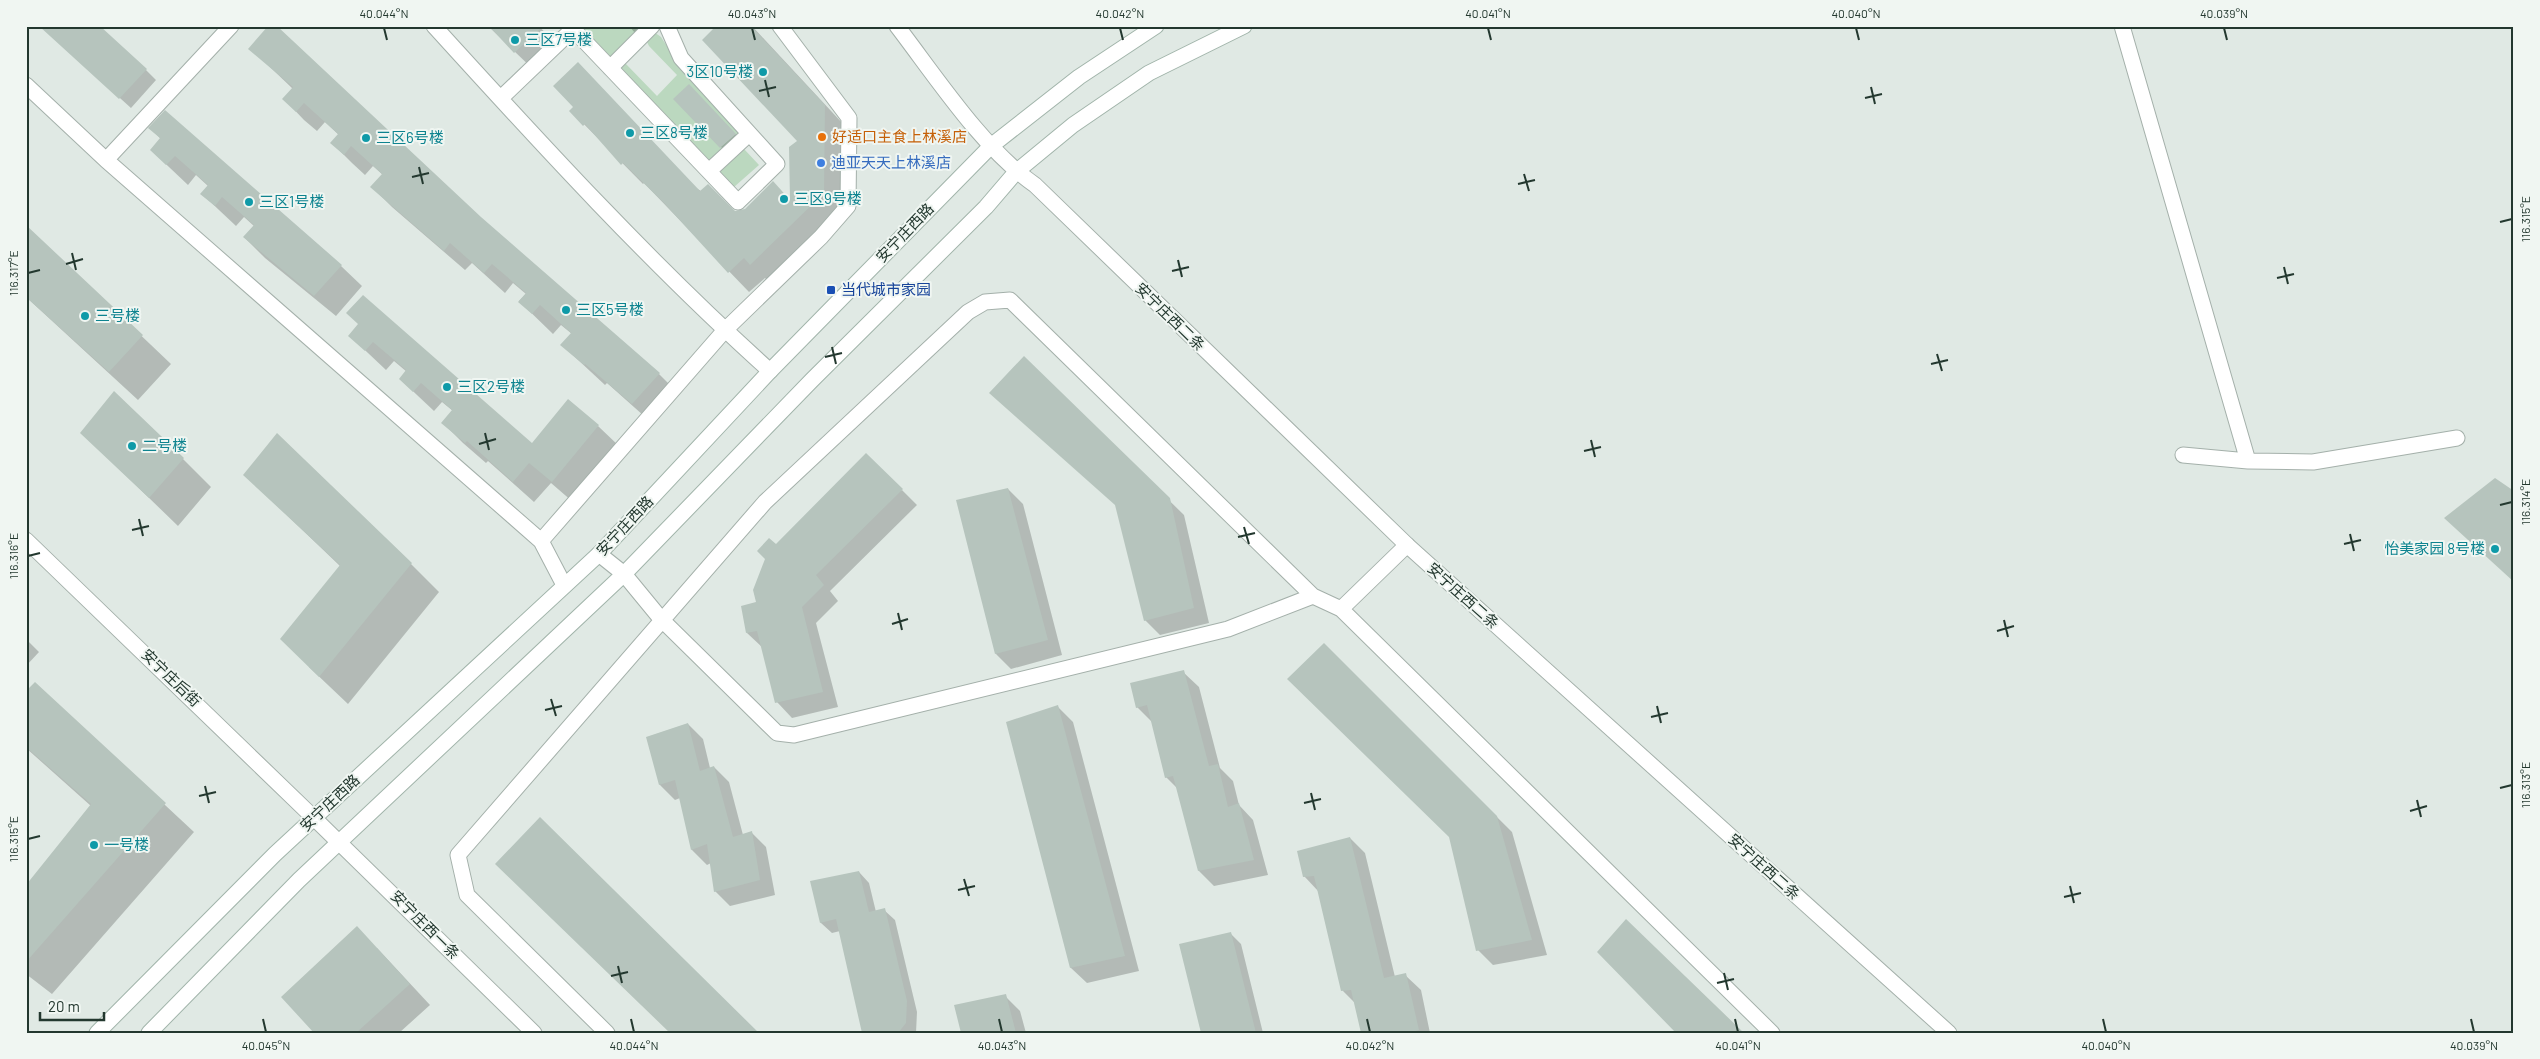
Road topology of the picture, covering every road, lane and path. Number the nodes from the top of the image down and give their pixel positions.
1 (231, 26) edge
2 (434, 26) edge
3 (652, 26) edge
4 (667, 26) edge
5 (780, 26) edge
6 (897, 26) edge
7 (1156, 26) edge
8 (1244, 26) edge
9 (2122, 26) edge
10 (571, 28) edge
11 (610, 68) junction
12 (26, 85) edge
13 (501, 98) junction
14 (749, 134) junction
15 (991, 146) junction
16 (106, 160) junction
17 (709, 171) junction
18 (1016, 172) junction
19 (725, 330) junction
20 (770, 371) junction
21 (2457, 438) dead end
22 (2183, 455) dead end
23 (2248, 462) junction
24 (26, 540) edge
25 (541, 541) junction
26 (1407, 546) junction
27 (599, 554) junction
28 (624, 574) junction
29 (564, 585) junction
30 (1313, 596) junction
31 (1341, 609) junction
32 (661, 619) junction
33 (314, 818) junction
34 (340, 842) junction
35 (97, 1033) edge
36 (149, 1033) edge
37 (534, 1033) edge
38 (607, 1033) edge
39 (1772, 1033) edge
40 (1949, 1033) edge

1 - 16 street
2 - 13 street
3 - 11 street
4 - 14 street
5 - 19 street
6 - 15 street, 安宁庄西二条
7 - 15 street, 安宁庄西路
8 - 18 street
9 - 23 street
10 - 11 street
10 - 13 street
11 - 17 street
12 - 16 street
13 - 19 street
14 - 17 street
14 - 17 street
15 - 18 street, 安宁庄西二条
15 - 20 street, 安宁庄西路
16 - 25 street
18 - 26 street, 安宁庄西二条
18 - 28 street
19 - 20 street
19 - 25 street
20 - 27 street, 安宁庄西路
21 - 23 street
22 - 23 street
24 - 33 street, 安宁庄后街
25 - 29 street
26 - 31 street
26 - 40 street, 安宁庄西二条
27 - 28 street
27 - 29 street, 安宁庄西路
28 - 32 street
28 - 34 street
29 - 33 street, 安宁庄西路
30 - 31 street
30 - 32 street
30 - 32 street
31 - 39 street
32 - 38 street
33 - 34 street, 安宁庄西一条
33 - 35 street, 安宁庄西路
34 - 36 street
34 - 37 street, 安宁庄西一条

